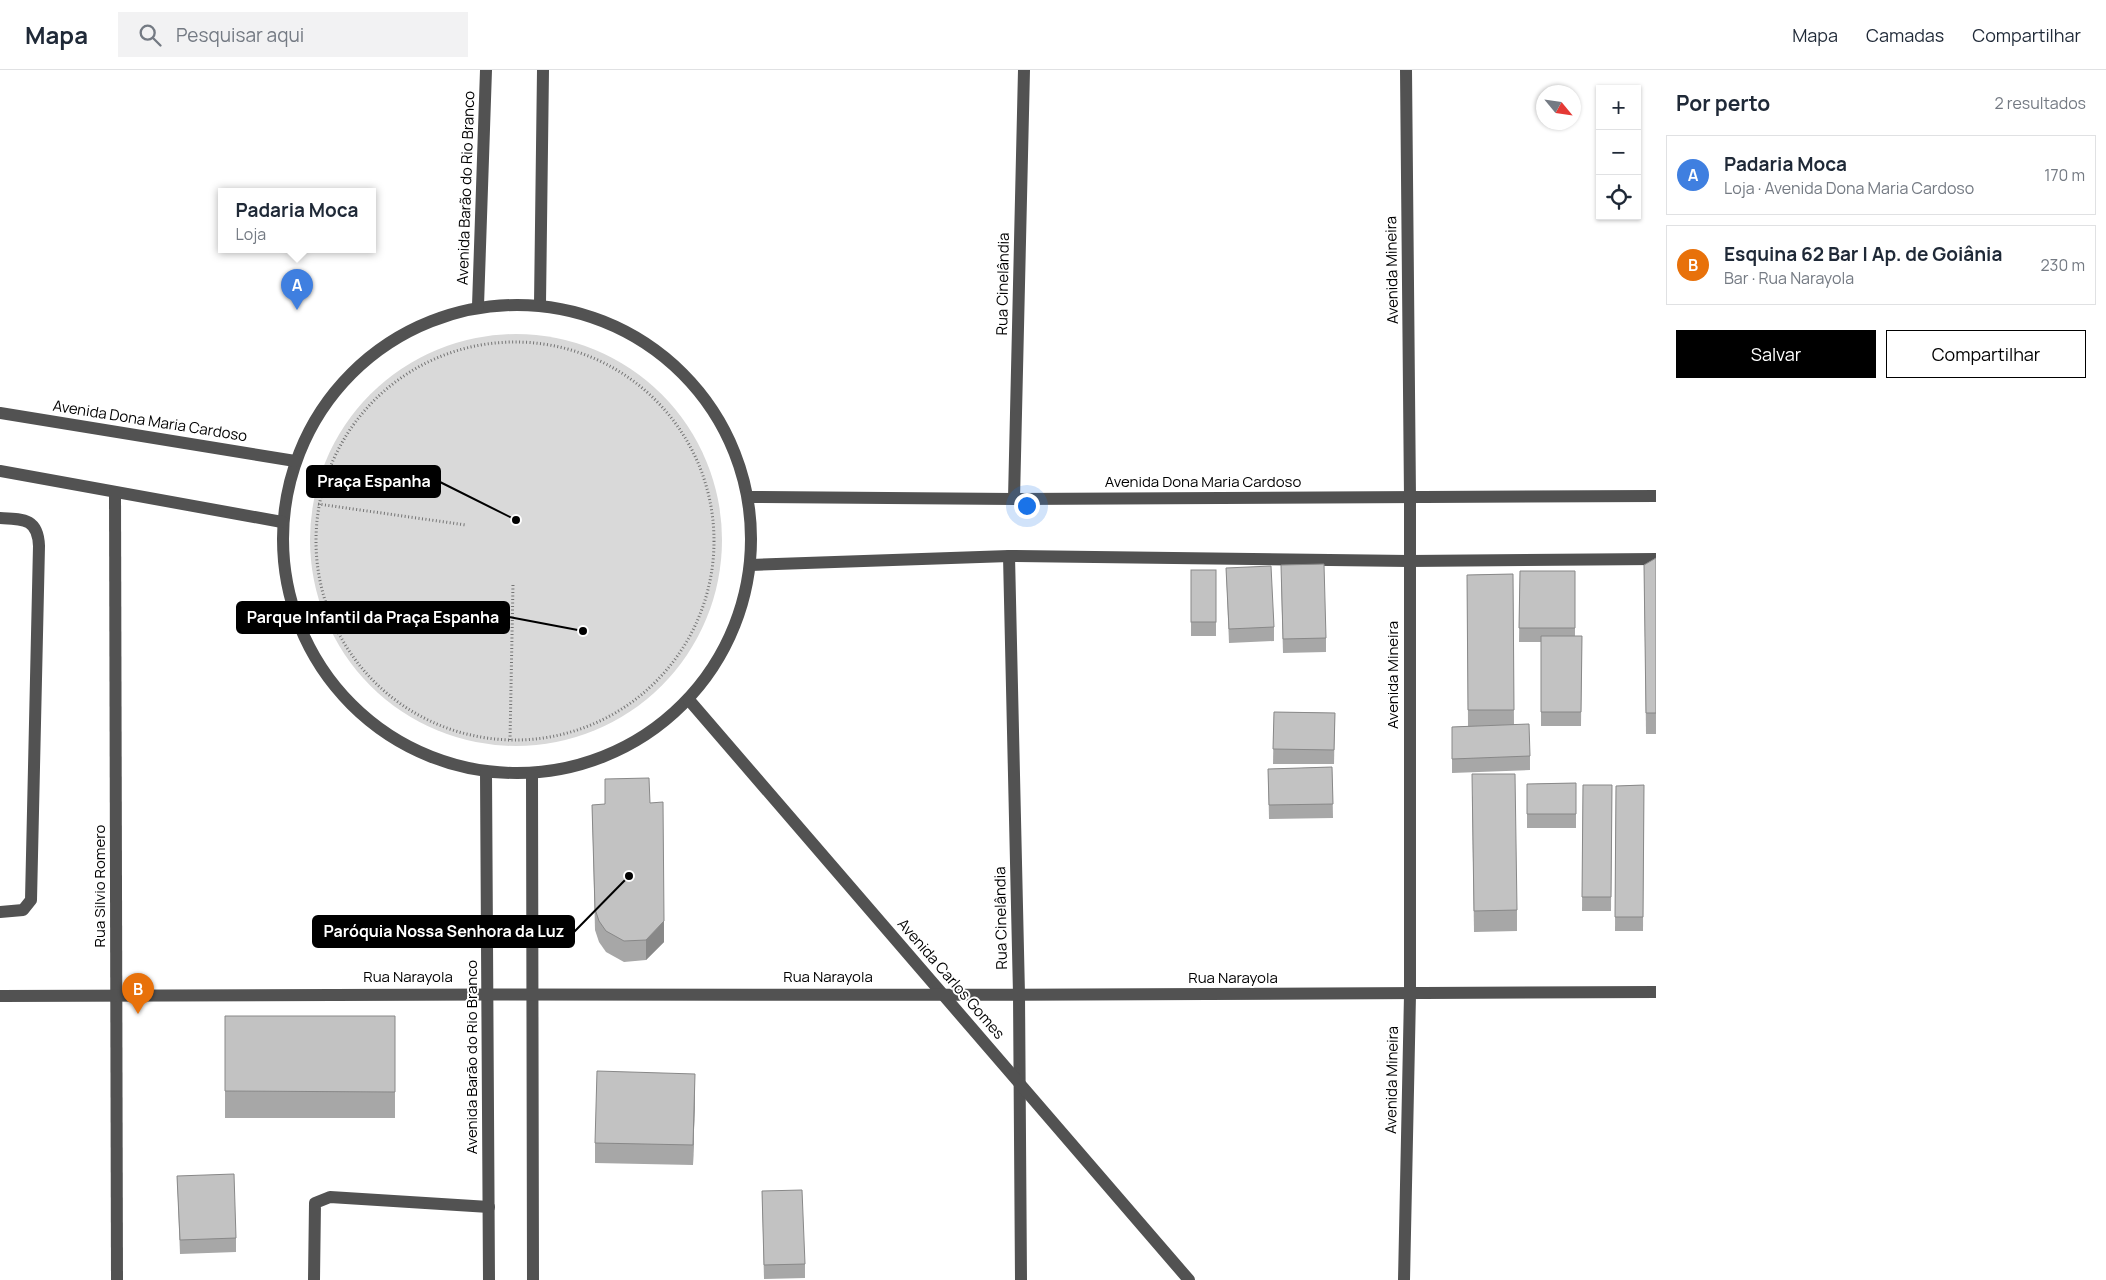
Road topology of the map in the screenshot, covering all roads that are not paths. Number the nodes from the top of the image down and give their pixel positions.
1 (486, 70) edge
2 (543, 70) edge
3 (1024, 70) edge
4 (1406, 70) edge
5 (540, 304) junction
6 (478, 306) junction
7 (0, 413) edge
8 (296, 461) junction
9 (0, 471) edge
10 (115, 493) junction
11 (1656, 496) edge
12 (750, 497) junction
13 (1410, 497) junction
14 (1014, 499) junction
15 (0, 518) edge
16 (282, 522) junction
17 (1009, 556) junction
18 (1656, 559) edge
19 (1409, 561) junction
20 (751, 565) junction
21 (689, 700) junction
22 (486, 773) junction
23 (532, 775) junction
24 (0, 912) edge
25 (1656, 992) edge
26 (488, 993) junction
27 (533, 993) junction
28 (942, 994) junction
29 (1019, 994) junction
30 (117, 995) junction
31 (1410, 995) junction
32 (0, 996) edge
33 (1020, 1083) junction
34 (489, 1207) junction
35 (117, 1280) edge
36 (314, 1280) edge
37 (489, 1280) edge
38 (533, 1280) edge
39 (1021, 1280) edge
40 (1189, 1280) edge
41 (1404, 1280) edge

1 - 6 street, Avenida Barão do Rio Branco
2 - 5 street
3 - 14 street, Rua Cinelândia
4 - 13 street, Avenida Mineira
5 - 6 street
5 - 12 street
6 - 8 street
7 - 8 street, Avenida Dona Maria Cardoso
8 - 16 street
9 - 10 street
10 - 16 street
10 - 30 street, Rua Silvio Romero
11 - 13 street, Avenida Dona Maria Cardoso
12 - 14 street, Avenida Dona Maria Cardoso
12 - 20 street
13 - 14 street, Avenida Dona Maria Cardoso
13 - 19 street, Avenida Mineira
15 - 24 street
16 - 22 street
17 - 19 street
17 - 20 street
17 - 29 street, Rua Cinelândia
18 - 19 street
19 - 31 street, Avenida Mineira
20 - 21 street
21 - 23 street
21 - 28 street, Avenida Carlos Gomes
22 - 23 street
22 - 26 street, Avenida Barão do Rio Branco
23 - 27 street
25 - 31 street, Rua Narayola
26 - 27 street, Rua Narayola
26 - 30 street, Rua Narayola
26 - 34 street, Avenida Barão do Rio Branco
27 - 28 street, Rua Narayola
27 - 38 street
28 - 29 street, Rua Narayola
28 - 33 street, Avenida Carlos Gomes
29 - 31 street, Rua Narayola
29 - 33 street, Rua Cinelândia
30 - 32 street, Rua Narayola
30 - 35 street, Rua Silvio Romero
31 - 41 street, Avenida Mineira
33 - 39 street, Rua Cinelândia
33 - 40 street, Avenida Carlos Gomes
34 - 36 street
34 - 37 street, Avenida Barão do Rio Branco

